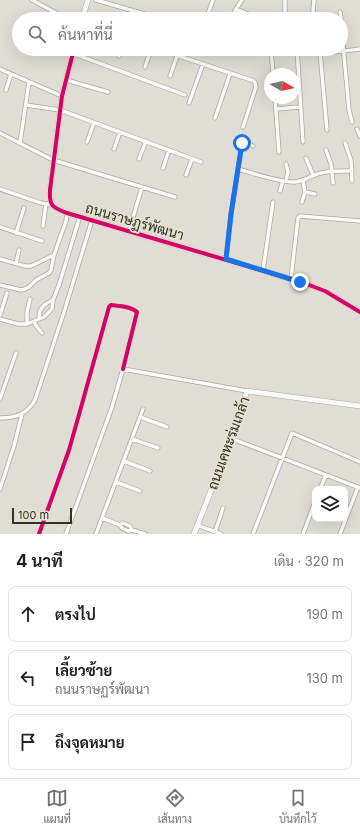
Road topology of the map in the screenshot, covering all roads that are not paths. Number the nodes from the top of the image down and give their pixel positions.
1 (32, 0) edge
2 (88, 0) edge
3 (96, 0) edge
4 (213, 0) edge
5 (242, 0) edge
6 (285, 0) edge
7 (314, 0) edge
8 (236, 9) junction
9 (54, 12) edge
10 (84, 12) edge
11 (138, 12) edge
12 (209, 12) edge
13 (235, 12) edge
14 (243, 12) edge
15 (285, 12) edge
16 (313, 12) edge
17 (360, 49) edge
18 (348, 50) edge
19 (72, 56) edge
20 (86, 56) edge
21 (149, 56) edge
22 (177, 56) joint
23 (272, 56) edge
24 (296, 56) edge
25 (320, 56) edge
26 (344, 56) edge
27 (203, 64) junction
28 (145, 67) dead end
29 (273, 68) edge
30 (0, 69) edge
31 (11, 74) junction
32 (230, 74) junction
33 (170, 76) dead end
34 (66, 80) junction
35 (29, 82) junction
36 (6, 90) dead end
37 (108, 92) dead end
38 (185, 95) dead end
39 (62, 96) junction
40 (189, 103) dead end
41 (276, 104) edge
42 (26, 105) junction
43 (300, 107) junction
44 (60, 110) junction
45 (276, 110) junction
46 (215, 118) dead end
47 (352, 122) dead end
48 (94, 123) junction
49 (243, 127) dead end
50 (357, 129) dead end
51 (327, 130) dead end
52 (120, 132) junction
53 (0, 133) edge
54 (360, 136) edge
55 (87, 142) dead end
56 (146, 142) junction
57 (303, 142) dead end
58 (20, 143) junction
59 (344, 143) dead end
60 (253, 146) dead end
61 (114, 149) dead end
62 (169, 150) junction
63 (326, 150) dead end
64 (279, 152) dead end
65 (192, 158) junction
66 (306, 158) dead end
67 (139, 159) dead end
68 (53, 160) junction
69 (201, 162) dead end
70 (286, 164) dead end
71 (163, 168) dead end
72 (238, 168) junction
73 (352, 170) junction
74 (332, 171) junction
75 (186, 175) dead end
76 (313, 175) junction
77 (304, 180) junction
78 (285, 181) junction
79 (352, 181) dead end
80 (333, 183) dead end
81 (142, 187) junction
82 (0, 189) edge
83 (280, 191) dead end
84 (305, 192) junction
85 (315, 194) dead end
86 (175, 197) dead end
87 (273, 202) dead end
88 (302, 202) dead end
89 (46, 204) junction
90 (52, 205) junction
91 (24, 208) dead end
92 (67, 212) junction
93 (80, 216) junction
94 (92, 220) junction
95 (360, 221) edge
96 (43, 226) dead end
97 (0, 227) edge
98 (129, 231) junction
99 (16, 233) junction
100 (42, 241) dead end
101 (19, 250) dead end
102 (54, 255) junction
103 (0, 259) edge
104 (226, 259) junction
105 (16, 263) junction
106 (263, 270) junction
107 (291, 278) junction
108 (0, 285) edge
109 (7, 293) dead end
110 (30, 299) dead end
111 (53, 300) junction
112 (360, 312) edge
113 (0, 315) edge
114 (39, 318) junction
115 (0, 319) edge
116 (34, 322) junction
117 (27, 324) junction
118 (42, 333) dead end
119 (16, 353) dead end
120 (123, 368) junction
121 (247, 391) junction
122 (0, 399) edge
123 (360, 406) edge
124 (143, 409) dead end
125 (22, 414) junction
126 (0, 417) edge
127 (140, 417) junction
128 (167, 427) dead end
129 (230, 438) junction
130 (132, 439) junction
131 (158, 448) dead end
132 (282, 458) junction
133 (124, 461) junction
134 (360, 462) edge
135 (150, 471) dead end
136 (326, 475) junction
137 (116, 482) junction
138 (321, 486) edge
139 (359, 488) edge
140 (0, 489) edge
141 (140, 491) dead end
142 (223, 508) dead end
143 (312, 510) edge
144 (102, 518) junction
145 (197, 525) junction
146 (215, 532) junction
147 (39, 534) edge
148 (66, 534) edge
149 (96, 534) edge
150 (145, 534) edge
151 (194, 534) edge
152 (221, 534) edge
153 (253, 534) edge
154 (303, 534) edge
155 (340, 534) edge

1 - 9 street
2 - 10 street
3 - 11 street
4 - 12 street
5 - 8 street
6 - 15 street
7 - 16 street
8 - 13 street
8 - 14 street
17 - 18 street
19 - 34 street
20 - 38 street
21 - 28 street
22 - 27 street
22 - 33 street
23 - 29 street
24 - 43 street
25 - 51 street
26 - 47 street
27 - 32 street
27 - 40 street
30 - 31 street
31 - 35 street
31 - 36 street
32 - 46 street
32 - 49 street
34 - 37 street
34 - 39 street
35 - 39 street
35 - 42 street
39 - 44 street
41 - 45 street
42 - 44 street
42 - 58 street
43 - 45 street
43 - 57 street
44 - 48 street
44 - 68 street
45 - 64 street
48 - 52 street
48 - 55 street
50 - 54 street
52 - 56 street
52 - 61 street
53 - 58 street
56 - 62 street
56 - 67 street
58 - 68 street
59 - 73 street
60 - 72 street
62 - 65 street
62 - 71 street
63 - 74 street
65 - 69 street
65 - 75 street
66 - 76 street
68 - 81 street
68 - 90 street
70 - 78 street
72 - 78 street
72 - 104 street
73 - 74 street
73 - 79 street
74 - 76 street
74 - 80 street
76 - 77 street
77 - 78 street
77 - 84 street
78 - 83 street
81 - 86 street
81 - 98 street
82 - 89 street
84 - 85 street
84 - 88 street
87 - 106 street
89 - 90 street
89 - 96 street
90 - 92 street, ถนนราษฏร์พัฒนา
91 - 99 street
92 - 93 street, ถนนราษฏร์พัฒนา
92 - 102 street
93 - 94 street, ถนนราษฏร์พัฒนา
93 - 111 street
94 - 98 street, ถนนราษฏร์พัฒนา
94 - 125 street
95 - 107 street
97 - 99 street
98 - 104 street, ถนนราษฏร์พัฒนา
99 - 100 street
101 - 105 street
102 - 105 street
102 - 108 street
103 - 105 street
104 - 106 street, ถนนราษฏร์พัฒนา
106 - 107 street, ถนนราษฏร์พัฒนา
107 - 112 street, ถนนราษฏร์พัฒนา
109 - 113 street
110 - 117 street
111 - 114 street
111 - 114 street
114 - 116 street
115 - 117 street
116 - 117 street
116 - 118 street
119 - 122 street
120 - 121 street
120 - 147 street
120 - 148 street
121 - 123 street, ถนนเคหะร่มเกล้า
121 - 129 street, ถนนเคหะร่มเกล้า
124 - 127 street
125 - 126 street
125 - 140 street
127 - 128 street
127 - 130 street
129 - 132 street
129 - 145 street, ถนนเคหะร่มเกล้า
130 - 131 street
130 - 133 street
132 - 134 street
132 - 136 street
132 - 153 street
133 - 135 street
133 - 137 street
136 - 138 street
136 - 139 street
137 - 141 street
137 - 144 street
139 - 155 street
142 - 146 street
143 - 154 street
144 - 149 street
144 - 150 street
145 - 146 street
145 - 151 street, ถนนเคหะร่มเกล้า
146 - 152 street

